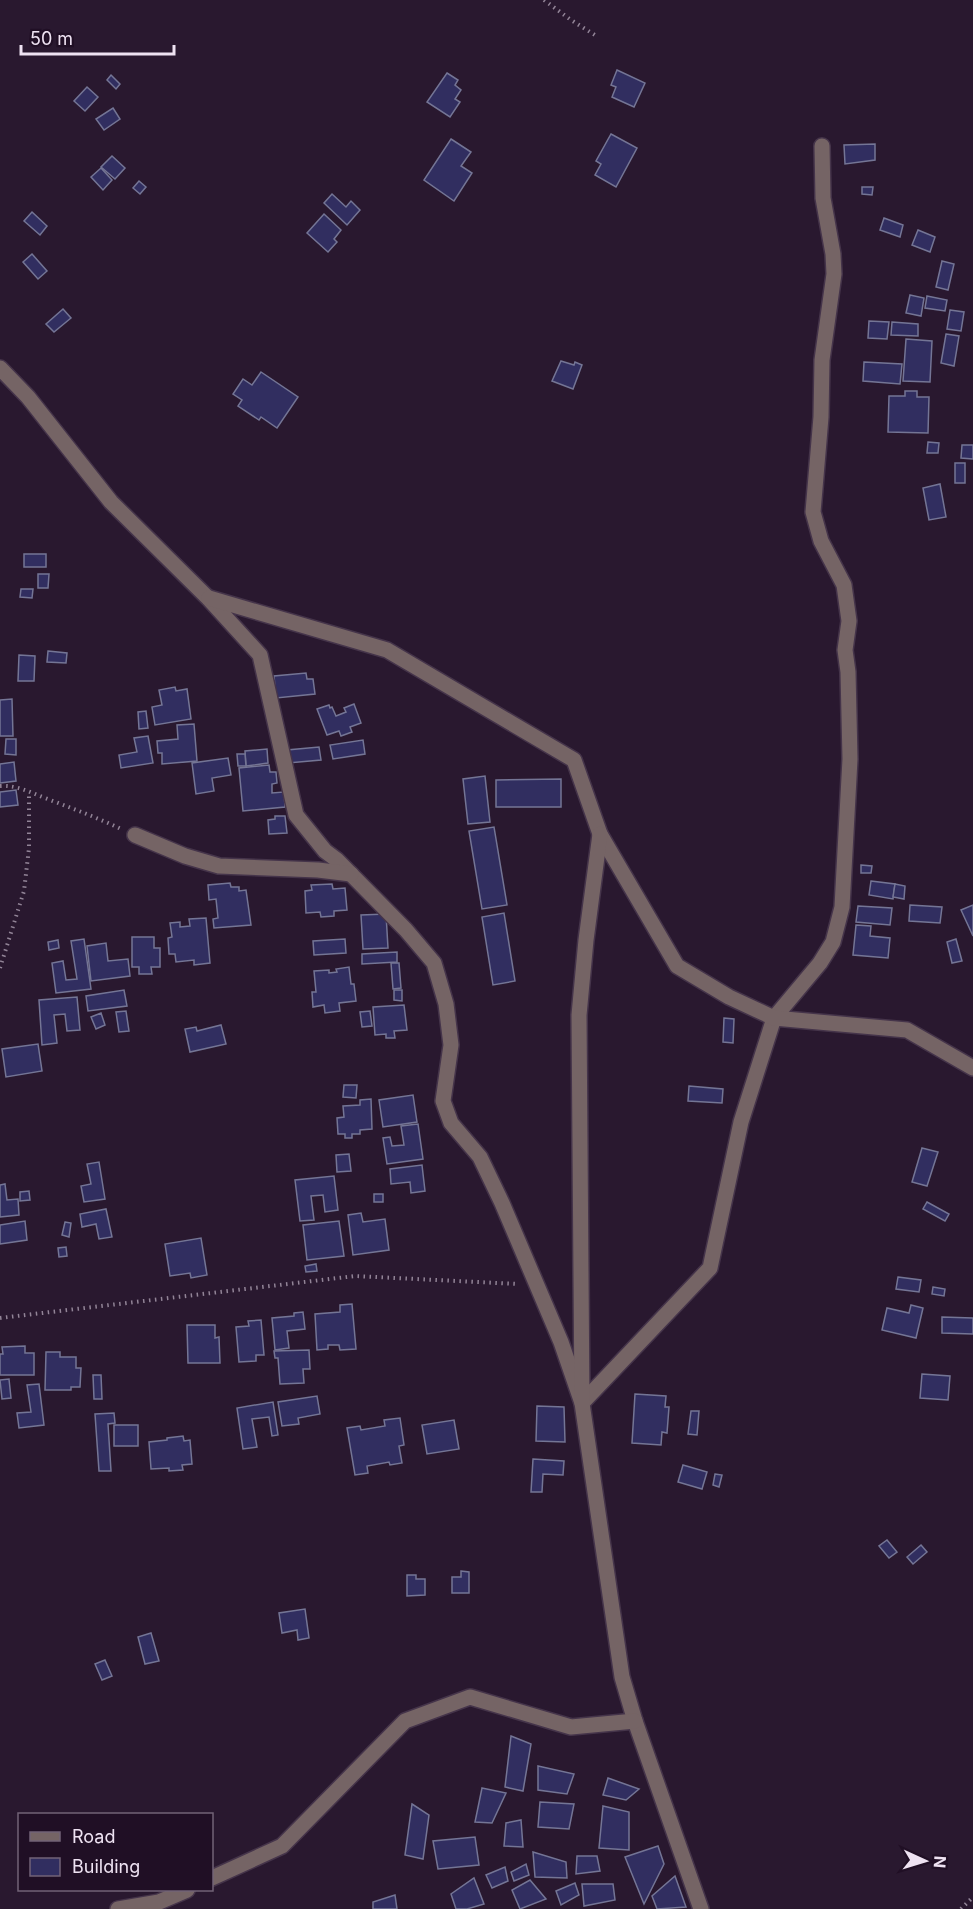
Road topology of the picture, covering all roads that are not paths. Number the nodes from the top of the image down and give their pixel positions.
1 (822, 146) dead end
2 (0, 368) edge
3 (208, 598) junction
4 (600, 834) junction
5 (135, 835) road end
6 (351, 874) junction
7 (774, 1018) junction
8 (973, 1068) edge
9 (582, 1403) junction
10 (635, 1721) junction
11 (213, 1878) edge
12 (185, 1891) edge
13 (118, 1909) edge
14 (701, 1909) edge

1 - 7 street
2 - 3 street
3 - 4 street
3 - 6 street
4 - 7 street
4 - 9 street
5 - 6 street
6 - 9 street
7 - 8 street
7 - 9 street
9 - 10 street
10 - 11 street
10 - 14 street
12 - 13 street

